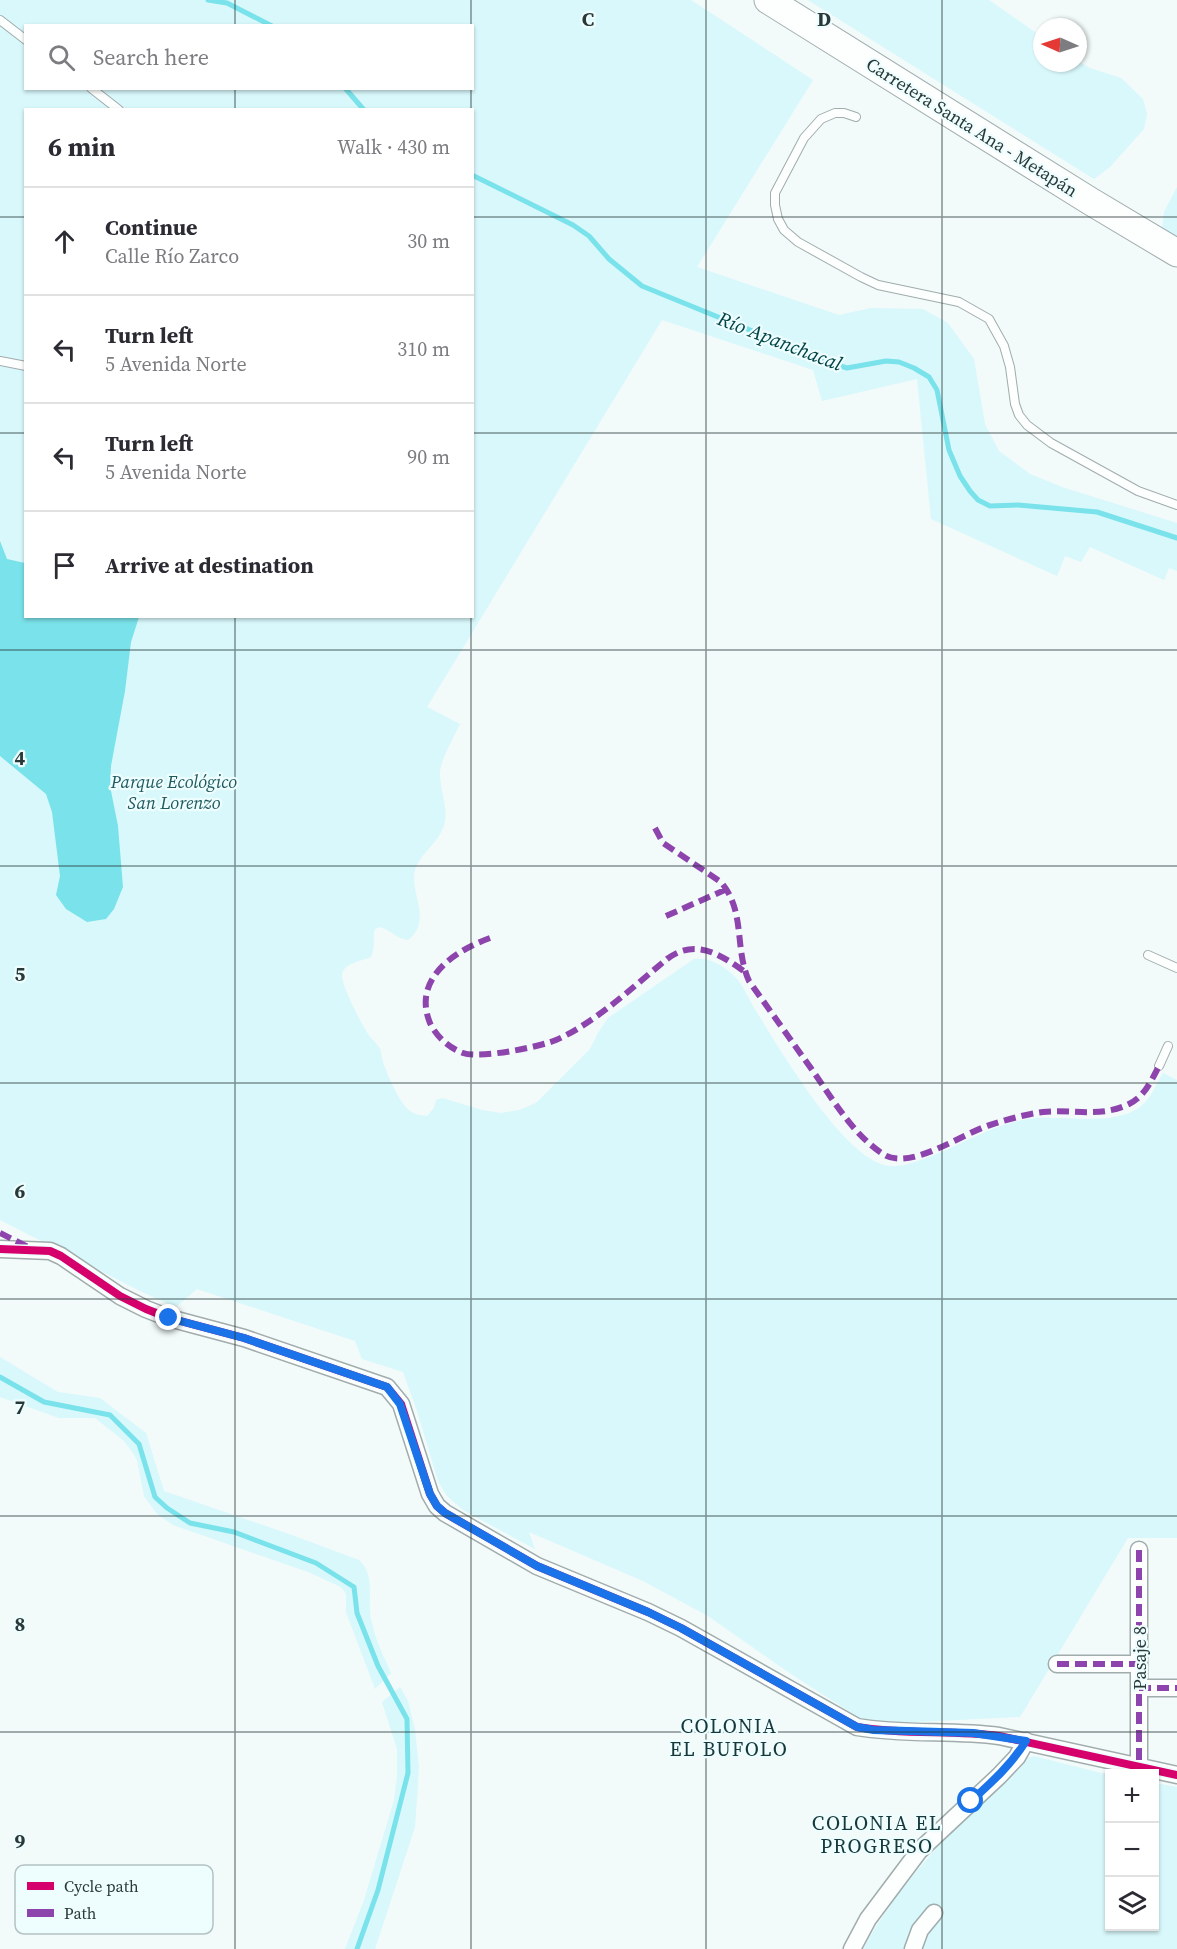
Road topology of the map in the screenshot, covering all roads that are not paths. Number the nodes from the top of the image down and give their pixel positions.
1 (768, 0) edge
2 (0, 20) edge
3 (24, 38) edge
4 (94, 90) edge
5 (116, 108) edge
6 (856, 117) dead end
7 (1177, 253) edge
8 (0, 361) edge
9 (24, 366) edge
10 (1177, 505) edge
11 (1148, 955) dead end
12 (1177, 968) edge
13 (1168, 1046) dead end
14 (1159, 1066) dead end
15 (0, 1249) edge
16 (1138, 1550) dead end
17 (1058, 1664) dead end
18 (1139, 1664) junction
19 (1139, 1688) junction
20 (1177, 1688) edge
21 (1026, 1741) junction
22 (1139, 1766) junction
23 (1177, 1775) edge
24 (934, 1913) dead end
25 (852, 1949) edge
26 (913, 1949) edge

1 - 7 main road, Carretera Santa Ana - Metapán
2 - 3 lane
4 - 5 lane
6 - 10 lane
8 - 9 lane
11 - 12 lane
13 - 14 lane
15 - 21 street
16 - 18 street, Pasaje 8
17 - 18 street
18 - 19 street, Pasaje 8
19 - 20 street
19 - 22 street, Pasaje 8
21 - 22 street
21 - 25 street
22 - 23 street
24 - 26 street

